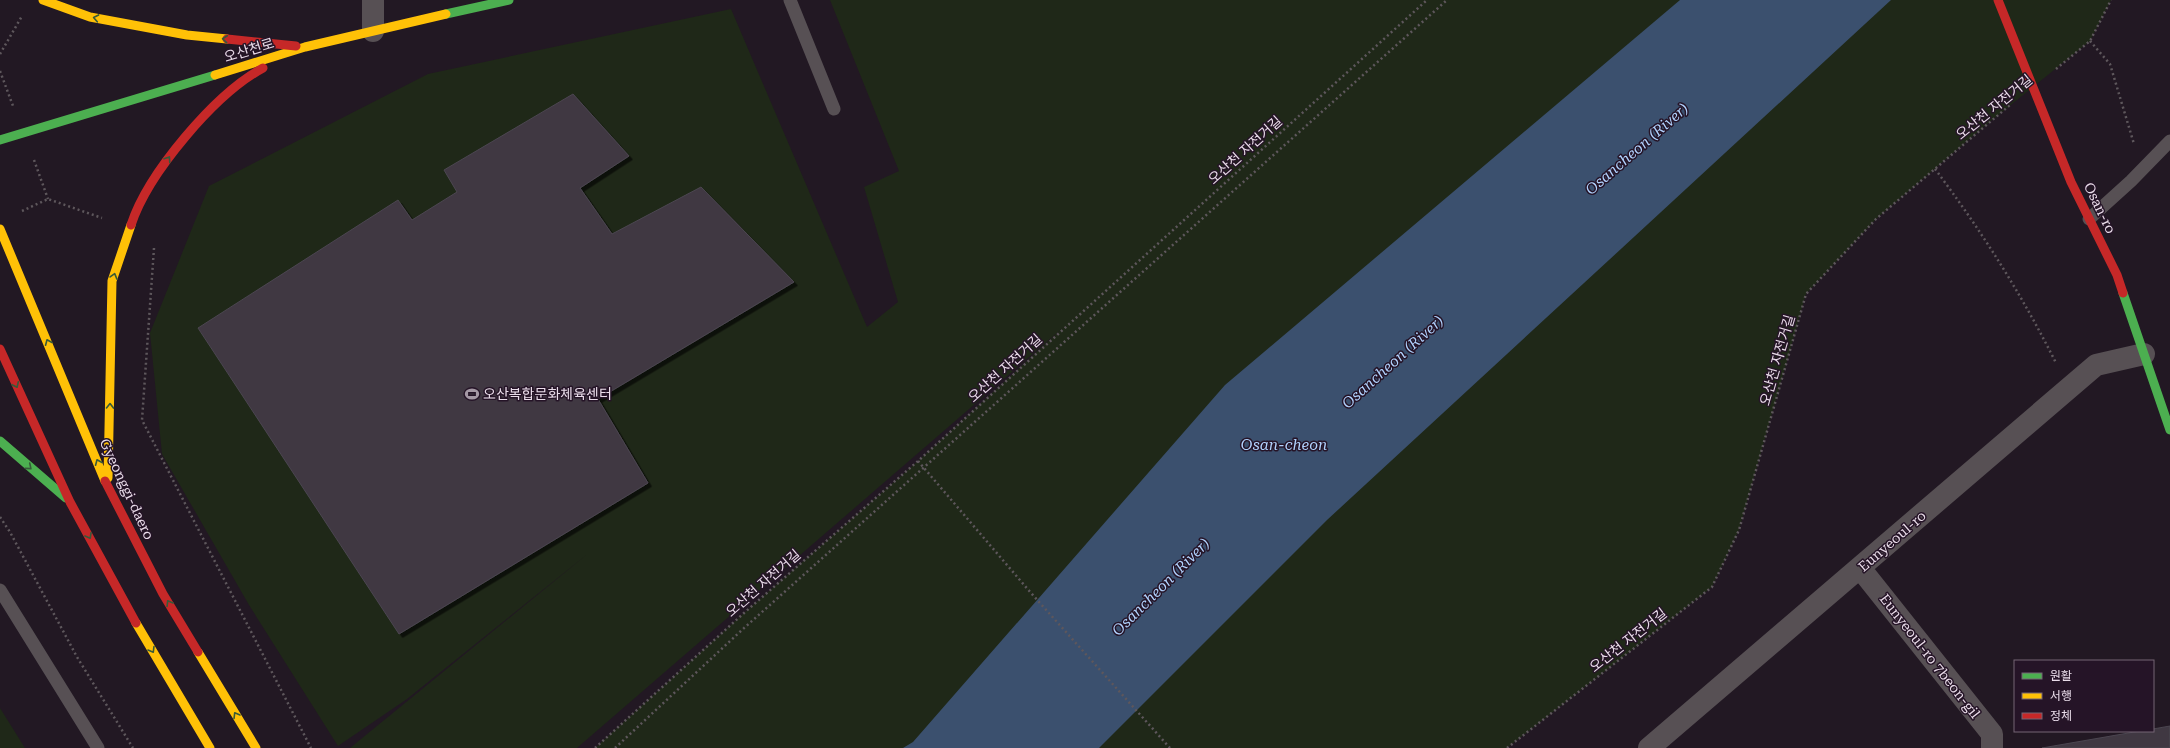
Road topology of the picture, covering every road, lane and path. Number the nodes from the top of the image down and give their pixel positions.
1 (43, 0) edge
2 (373, 0) edge
3 (509, 0) edge
4 (790, 0) edge
5 (1427, 0) edge
6 (1448, 0) edge
7 (1998, 0) edge
8 (2111, 0) edge
9 (24, 14) dead end
10 (373, 31) junction
11 (2090, 41) junction
12 (305, 47) junction
13 (0, 54) edge
14 (2053, 72) dead end
15 (2017, 100) dead end
16 (834, 109) dead end
17 (0, 140) edge
18 (2170, 141) edge
19 (1936, 170) junction
20 (2142, 170) junction
21 (48, 199) dead end
22 (21, 212) dead end
23 (2089, 219) junction
24 (0, 229) edge
25 (155, 240) dead end
26 (0, 349) edge
27 (2144, 354) junction
28 (2069, 388) junction
29 (2170, 430) edge
30 (0, 441) edge
31 (918, 461) junction
32 (925, 468) junction
33 (108, 486) junction
34 (70, 502) junction
35 (0, 517) edge
36 (1860, 568) junction
37 (0, 590) edge
38 (98, 748) edge
39 (133, 748) edge
40 (210, 748) edge
41 (256, 748) edge
42 (311, 748) edge
43 (595, 748) edge
44 (615, 748) edge
45 (1170, 748) edge
46 (1507, 748) edge
47 (1649, 748) edge
48 (1992, 748) edge

12 -> 1 main road
2 - 10 street
3 - 10 main road, 오산천로
4 - 16 lane
5 - 31 path, 오산천 자전거길
6 - 32 path
7 - 23 main road, Osan-ro
8 - 11 path, 오산천 자전거길
9 - 13 path
10 - 12 main road, 오산천로
11 - 14 path, 오산천 자전거길
11 - 20 path
12 - 17 main road, 오산천로
33 -> 12 main road
15 - 19 path, 오산천 자전거길
18 - 20 lane
19 - 28 path
19 - 46 path, 오산천 자전거길
20 - 23 lane
21 - 22 path
23 - 27 main road, Osan-ro
33 -> 24 main road, Gyeonggi-daero
25 - 42 path
26 -> 34 main road
27 - 28 street, Eunyeoul-ro
27 - 29 main road, Osan-ro
28 - 36 street, Eunyeoul-ro
30 -> 34 main road
31 - 32 path
31 - 43 path, 오산천 자전거길
32 - 44 path
32 - 45 path
41 -> 33 main road, Gyeonggi-daero
34 -> 40 main road
35 - 39 path
36 - 47 street, Eunyeoul-ro
36 - 48 street, Eunyeoul-ro 7beon-gil
37 - 38 lane

